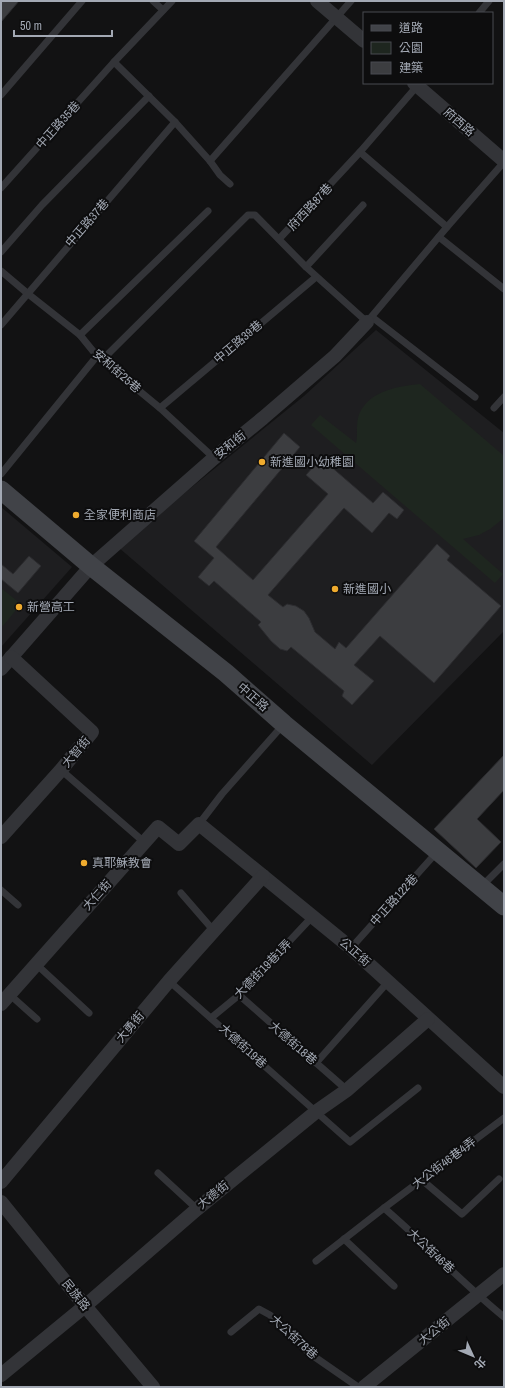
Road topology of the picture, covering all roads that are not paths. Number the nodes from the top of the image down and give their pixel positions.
1 (82, 1) edge
2 (153, 1) edge
3 (172, 1) edge
4 (317, 1) edge
5 (351, 1) edge
6 (489, 1) edge
7 (163, 10) junction
8 (480, 12) edge
9 (336, 18) junction
10 (363, 40) edge
11 (114, 62) junction
12 (416, 84) edge
13 (1, 95) edge
14 (149, 96) junction
15 (175, 122) junction
16 (360, 152) junction
17 (210, 161) junction
18 (504, 162) edge
19 (230, 184) dead end
20 (1, 188) edge
21 (363, 205) dead end
22 (208, 211) dead end
23 (447, 227) junction
24 (438, 237) junction
25 (279, 239) junction
26 (1, 252) edge
27 (306, 267) junction
28 (1, 271) edge
29 (316, 277) junction
30 (504, 289) edge
31 (27, 293) junction
32 (369, 320) junction
33 (1, 325) edge
34 (80, 335) junction
35 (99, 358) junction
36 (475, 397) dead end
37 (504, 398) edge
38 (160, 408) junction
39 (494, 408) dead end
40 (214, 458) junction
41 (1, 474) edge
42 (1, 490) edge
43 (91, 566) junction
44 (11, 657) junction
45 (1, 669) edge
46 (284, 724) junction
47 (61, 770) junction
48 (199, 824) junction
49 (1, 837) edge
50 (144, 842) junction
51 (437, 852) junction
52 (504, 864) edge
53 (263, 876) junction
54 (481, 887) junction
55 (1, 890) edge
56 (181, 894) dead end
57 (18, 905) dead end
58 (504, 906) edge
59 (312, 916) junction
60 (214, 931) junction
61 (351, 948) junction
62 (36, 964) junction
63 (169, 981) junction
64 (388, 982) junction
65 (239, 996) junction
66 (5, 999) edge
67 (89, 1013) dead end
68 (211, 1018) junction
69 (37, 1019) dead end
70 (428, 1019) junction
71 (316, 1063) junction
72 (504, 1087) edge
73 (418, 1088) dead end
74 (347, 1090) junction
75 (317, 1111) junction
76 (504, 1118) edge
77 (158, 1173) dead end
78 (499, 1179) dead end
79 (422, 1180) junction
80 (1, 1182) edge
81 (1, 1202) edge
82 (384, 1208) junction
83 (197, 1209) junction
84 (344, 1239) junction
85 (316, 1261) dead end
86 (504, 1274) edge
87 (394, 1286) dead end
88 (478, 1296) junction
89 (85, 1306) junction
90 (504, 1317) edge
91 (231, 1332) dead end
92 (1, 1375) edge
93 (153, 1387) edge
94 (358, 1387) edge
95 (364, 1387) edge

1 - 13 lane
2 - 7 lane
3 - 7 lane, 中正路35巷
4 - 9 street
5 - 9 lane
6 - 8 lane
7 - 11 lane, 中正路35巷
9 - 10 street
9 - 17 lane
11 - 14 lane
11 - 20 lane, 中正路35巷
12 - 16 lane, 府西路87巷
12 - 18 street, 府西路
14 - 15 lane
14 - 26 lane
15 - 17 lane
15 - 31 lane, 中正路37巷
16 - 23 lane
16 - 25 lane, 府西路87巷
17 - 19 lane
18 - 23 lane
21 - 27 lane
22 - 34 lane
23 - 24 lane
24 - 30 lane
24 - 32 lane
25 - 27 lane, 府西路87巷
25 - 35 lane
27 - 29 lane, 府西路87巷
28 - 31 lane, 安和街25巷
29 - 32 lane, 府西路87巷
29 - 38 lane, 中正路39巷
31 - 33 lane, 中正路37巷
31 - 34 lane, 安和街25巷
32 - 36 lane, 府西路87巷
32 - 40 street, 安和街
34 - 35 lane, 安和街25巷
35 - 38 lane, 安和街25巷
35 - 41 lane
37 - 39 lane
38 - 40 lane, 安和街25巷
40 - 43 street, 安和街
42 - 43 street, 中正路
43 - 44 street, 安和街
43 - 46 street, 中正路
44 - 45 street, 安和街
44 - 47 street, 大智街
46 - 48 lane
46 - 51 street, 中正路
47 - 49 street, 大智街
47 - 50 lane
48 - 50 street, 大仁街
48 - 53 street, 公正街
50 - 62 street, 大仁街
51 - 54 street, 中正路
51 - 61 lane, 中正路122巷
52 - 54 lane
53 - 59 street, 公正街
53 - 60 street, 大勇街
54 - 58 street, 中正路
55 - 57 lane
56 - 60 lane
59 - 61 street, 公正街
59 - 65 lane, 大德街19巷1弄
60 - 63 street, 大勇街
61 - 64 street, 公正街
62 - 66 street, 大仁街
62 - 67 lane
63 - 68 lane, 大德街19巷
63 - 80 street, 大勇街
64 - 70 street, 公正街
64 - 71 lane
65 - 68 lane, 大德街19巷1弄
65 - 71 lane, 大德街18巷
66 - 69 lane
68 - 75 lane, 大德街19巷
70 - 72 street, 公正街
70 - 74 street, 大德街
71 - 74 lane, 大德街18巷
73 - 75 lane, 大德街19巷
74 - 75 street, 大德街
75 - 83 street, 大德街
76 - 79 lane, 大公街46巷4弄
77 - 83 lane
78 - 79 lane
79 - 82 lane, 大公街46巷4弄
81 - 89 street, 民族路
82 - 84 lane, 大公街46巷4弄
82 - 88 lane, 大公街46巷
83 - 89 street, 大德街
84 - 85 lane, 大公街46巷4弄
84 - 87 lane
86 - 88 street, 大公街
88 - 90 lane
88 - 95 street, 大公街
89 - 92 street, 大德街
89 - 93 street, 民族路
91 - 94 lane, 大公街78巷

